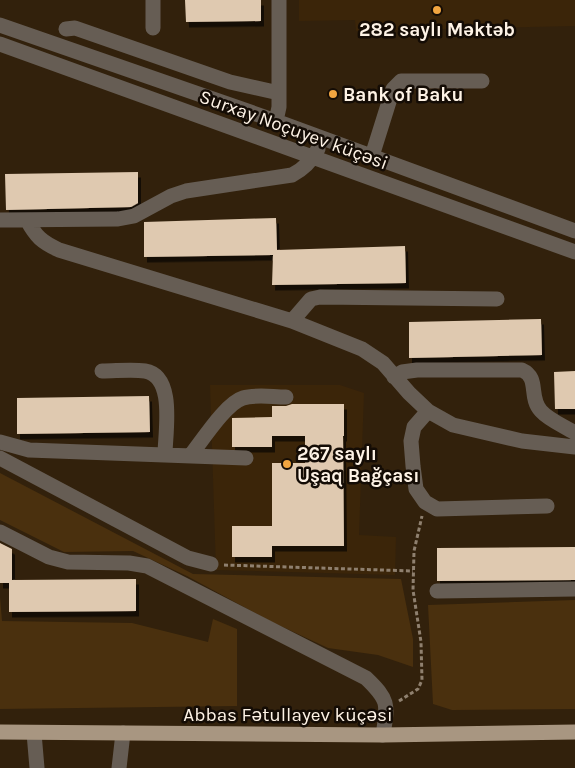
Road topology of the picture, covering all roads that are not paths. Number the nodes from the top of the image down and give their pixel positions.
1 (152, 0) edge
2 (279, 0) edge
3 (0, 25) edge
4 (153, 28) dead end
5 (66, 29) dead end
6 (0, 44) edge
7 (482, 81) dead end
8 (279, 94) junction
9 (276, 121) junction
10 (324, 139) junction
11 (372, 156) junction
12 (314, 157) junction
13 (0, 220) edge
14 (27, 220) junction
15 (575, 231) edge
16 (575, 252) edge
17 (497, 299) dead end
18 (292, 321) junction
19 (102, 370) dead end
20 (394, 377) junction
21 (286, 397) dead end
22 (428, 411) junction
23 (575, 432) edge
24 (0, 442) edge
25 (575, 447) edge
26 (165, 455) junction
27 (190, 456) junction
28 (0, 458) edge
29 (246, 458) dead end
30 (547, 506) dead end
31 (0, 532) edge
32 (211, 564) road end
33 (575, 589) edge
34 (437, 591) dead end
35 (0, 732) edge
36 (34, 732) junction
37 (575, 732) edge
38 (123, 733) junction
39 (383, 735) junction
40 (37, 768) edge
41 (119, 768) edge

1 - 4 street
2 - 8 street
3 - 9 street, Surxay Noçuyev küçəsi
5 - 8 street
6 - 12 street, Surxay Noçuyev küçəsi
7 - 11 street
8 - 9 street
9 - 10 street, Surxay Noçuyev küçəsi
10 - 11 street, Surxay Noçuyev küçəsi
10 - 12 street
11 - 15 street, Surxay Noçuyev küçəsi
12 - 14 street
12 - 16 street, Surxay Noçuyev küçəsi
13 - 14 street
14 - 18 street
17 - 18 street
18 - 20 street
19 - 26 street
20 - 22 street
20 - 23 street
21 - 27 street
22 - 25 street
22 - 30 street
24 - 26 street
26 - 27 street
27 - 29 street
28 - 32 street
31 - 39 street
33 - 34 street
35 - 36 main road, Abbas Fətullayev küçəsi
36 - 38 main road, Abbas Fətullayev küçəsi
36 - 40 street
37 - 39 main road, Abbas Fətullayev küçəsi
38 - 39 main road, Abbas Fətullayev küçəsi
38 - 41 street

